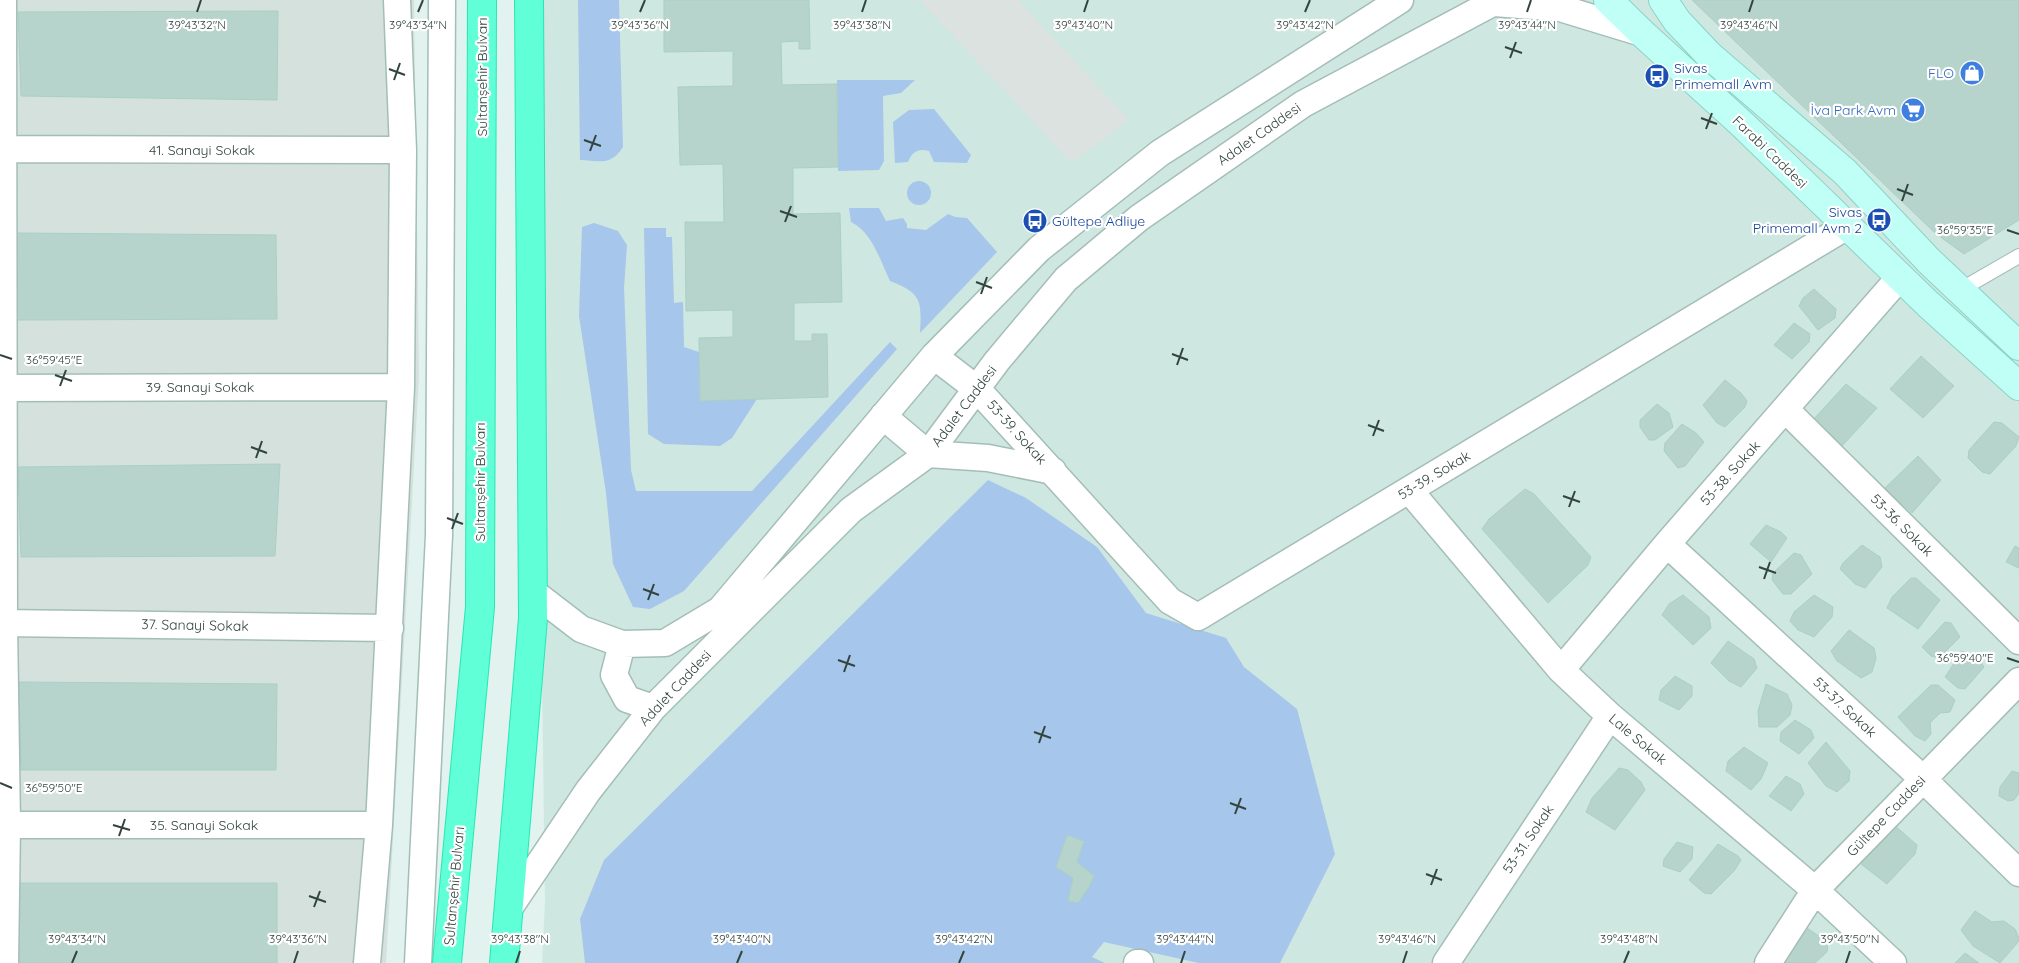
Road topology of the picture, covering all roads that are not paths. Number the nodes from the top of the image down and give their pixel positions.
1 (4, 0) edge
2 (397, 0) edge
3 (442, 0) edge
4 (482, 0) edge
5 (529, 0) edge
6 (1400, 0) edge
7 (1608, 0) edge
8 (1663, 0) edge
9 (1495, 1) edge
10 (1642, 33) junction
11 (2, 149) edge
12 (403, 150) junction
13 (1847, 226) junction
14 (2019, 256) edge
15 (1900, 277) junction
16 (1960, 290) junction
17 (2019, 346) edge
18 (934, 356) junction
19 (2019, 386) edge
20 (401, 387) junction
21 (2, 388) edge
22 (977, 389) junction
23 (1786, 410) junction
24 (883, 416) junction
25 (928, 454) junction
26 (1053, 471) junction
27 (1409, 490) junction
28 (1667, 544) junction
29 (533, 592) junction
30 (2, 623) edge
31 (390, 628) junction
32 (2019, 640) edge
33 (622, 644) junction
34 (1561, 670) junction
35 (2019, 680) edge
36 (654, 708) junction
37 (1610, 716) junction
38 (1923, 779) junction
39 (4, 825) edge
40 (379, 825) junction
41 (2019, 873) edge
42 (1815, 890) junction
43 (510, 907) junction
44 (5, 963) edge
45 (367, 963) edge
46 (418, 963) edge
47 (447, 963) edge
48 (504, 963) edge
49 (1446, 963) edge
50 (1768, 963) edge
51 (1893, 963) edge

1 - 11 street
2 - 12 street
3 - 46 street
4 - 47 highway, Sultanşehir Bulvarı
5 - 29 highway
6 - 18 street
7 - 10 street, Farabi Caddesi
8 - 16 street
9 - 10 street
9 - 22 street, Adalet Caddesi
10 - 13 street, Farabi Caddesi
11 - 12 street, 41. Sanayi Sokak
11 - 21 street
12 - 20 street
13 - 15 street, Farabi Caddesi
13 - 27 street, 53-39. Sokak
14 - 16 lane
15 - 19 street, Farabi Caddesi
15 - 23 street, 53-38. Sokak
16 - 17 street
18 - 22 street, 53-39. Sokak
18 - 24 street
20 - 21 street, 39. Sanayi Sokak
20 - 31 street
21 - 30 street
22 - 25 street, Adalet Caddesi
22 - 26 street, 53-39. Sokak
23 - 28 street, 53-38. Sokak
23 - 32 street, 53-36. Sokak
24 - 25 street
24 - 33 street
25 - 26 street, 53-39. Sokak
25 - 36 street, Adalet Caddesi
26 - 27 street, 53-39. Sokak
27 - 34 street, Lale Sokak
28 - 34 street, 53-38. Sokak
28 - 38 street, 53-37. Sokak
29 - 33 street
29 - 43 highway
30 - 31 street, 37. Sanayi Sokak
30 - 39 street
31 - 40 street
33 - 36 street
34 - 37 street, Lale Sokak
35 - 38 street, Gültepe Caddesi
36 - 43 street, Adalet Caddesi
37 - 42 street, Lale Sokak
37 - 49 street, 53-31. Sokak
38 - 41 street, 53-37. Sokak
38 - 42 street, Gültepe Caddesi
39 - 40 street, 35. Sanayi Sokak
39 - 44 street
40 - 45 street
42 - 50 street, Gültepe Caddesi
42 - 51 street, Lale Sokak
43 - 48 highway

